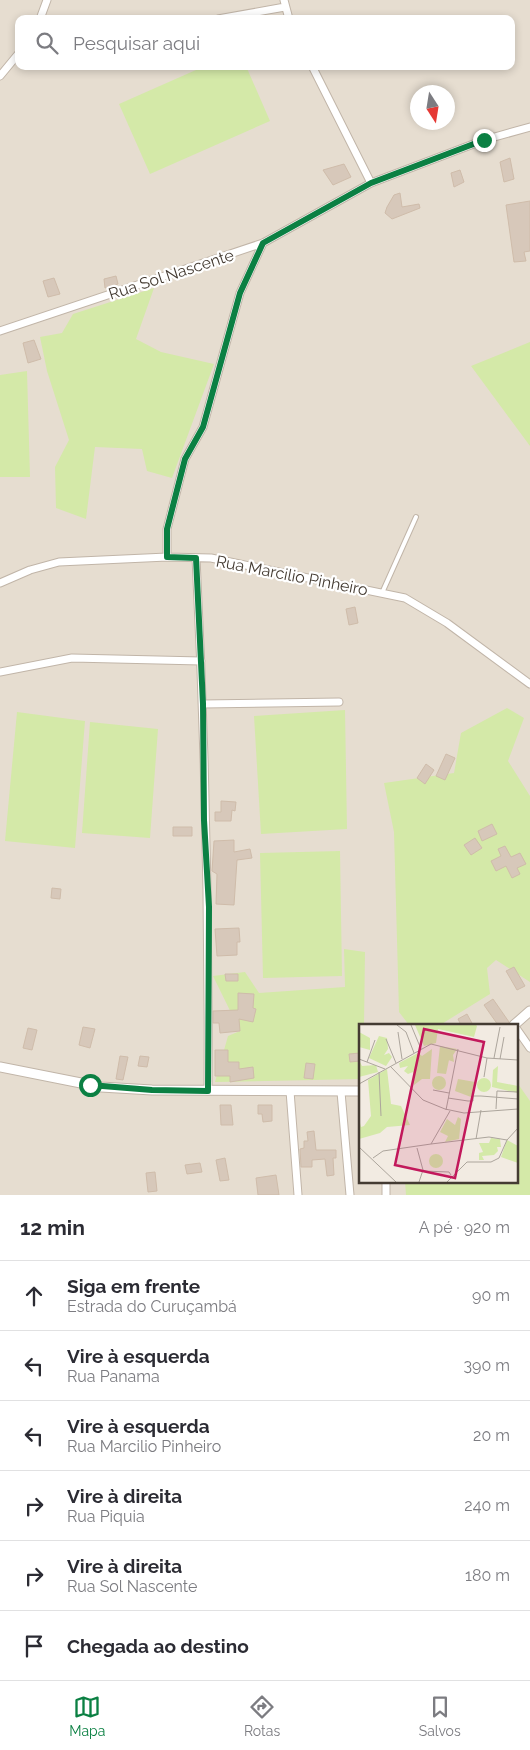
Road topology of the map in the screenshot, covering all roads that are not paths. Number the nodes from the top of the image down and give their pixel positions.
1 (47, 0) edge
2 (284, 4) edge
3 (41, 15) edge
4 (236, 15) edge
5 (15, 58) edge
6 (314, 70) edge
7 (0, 76) edge
8 (530, 127) edge
9 (371, 183) junction
10 (263, 243) junction
11 (0, 331) edge
12 (416, 517) dead end
13 (167, 557) junction
14 (196, 558) junction
15 (0, 583) edge
16 (382, 593) junction
17 (201, 661) junction
18 (0, 672) edge
19 (530, 684) edge
20 (339, 702) dead end
21 (203, 704) junction
22 (530, 1011) edge
23 (517, 1024) edge
24 (518, 1030) edge
25 (530, 1048) edge
26 (0, 1067) edge
27 (208, 1091) junction
28 (290, 1091) junction
29 (341, 1092) junction
30 (359, 1092) edge
31 (386, 1182) edge
32 (298, 1195) edge
33 (350, 1195) edge
34 (386, 1195) edge

1 - 3 street
2 - 4 street
5 - 7 street
6 - 9 street
8 - 9 street, Rua Sol Nascente
9 - 10 street, Rua Sol Nascente
10 - 11 street, Rua Sol Nascente
10 - 13 street
12 - 16 lane
13 - 14 street, Rua Marcilio Pinheiro
13 - 15 street, Rua Marcilio Pinheiro
14 - 16 street, Rua Marcilio Pinheiro
14 - 17 street
16 - 19 street, Rua Marcilio Pinheiro
17 - 18 street
17 - 21 street
20 - 21 street
21 - 27 street
22 - 23 street
24 - 25 street
26 - 27 street
27 - 28 street
28 - 29 street
28 - 32 street
29 - 30 street
29 - 33 street
31 - 34 street

